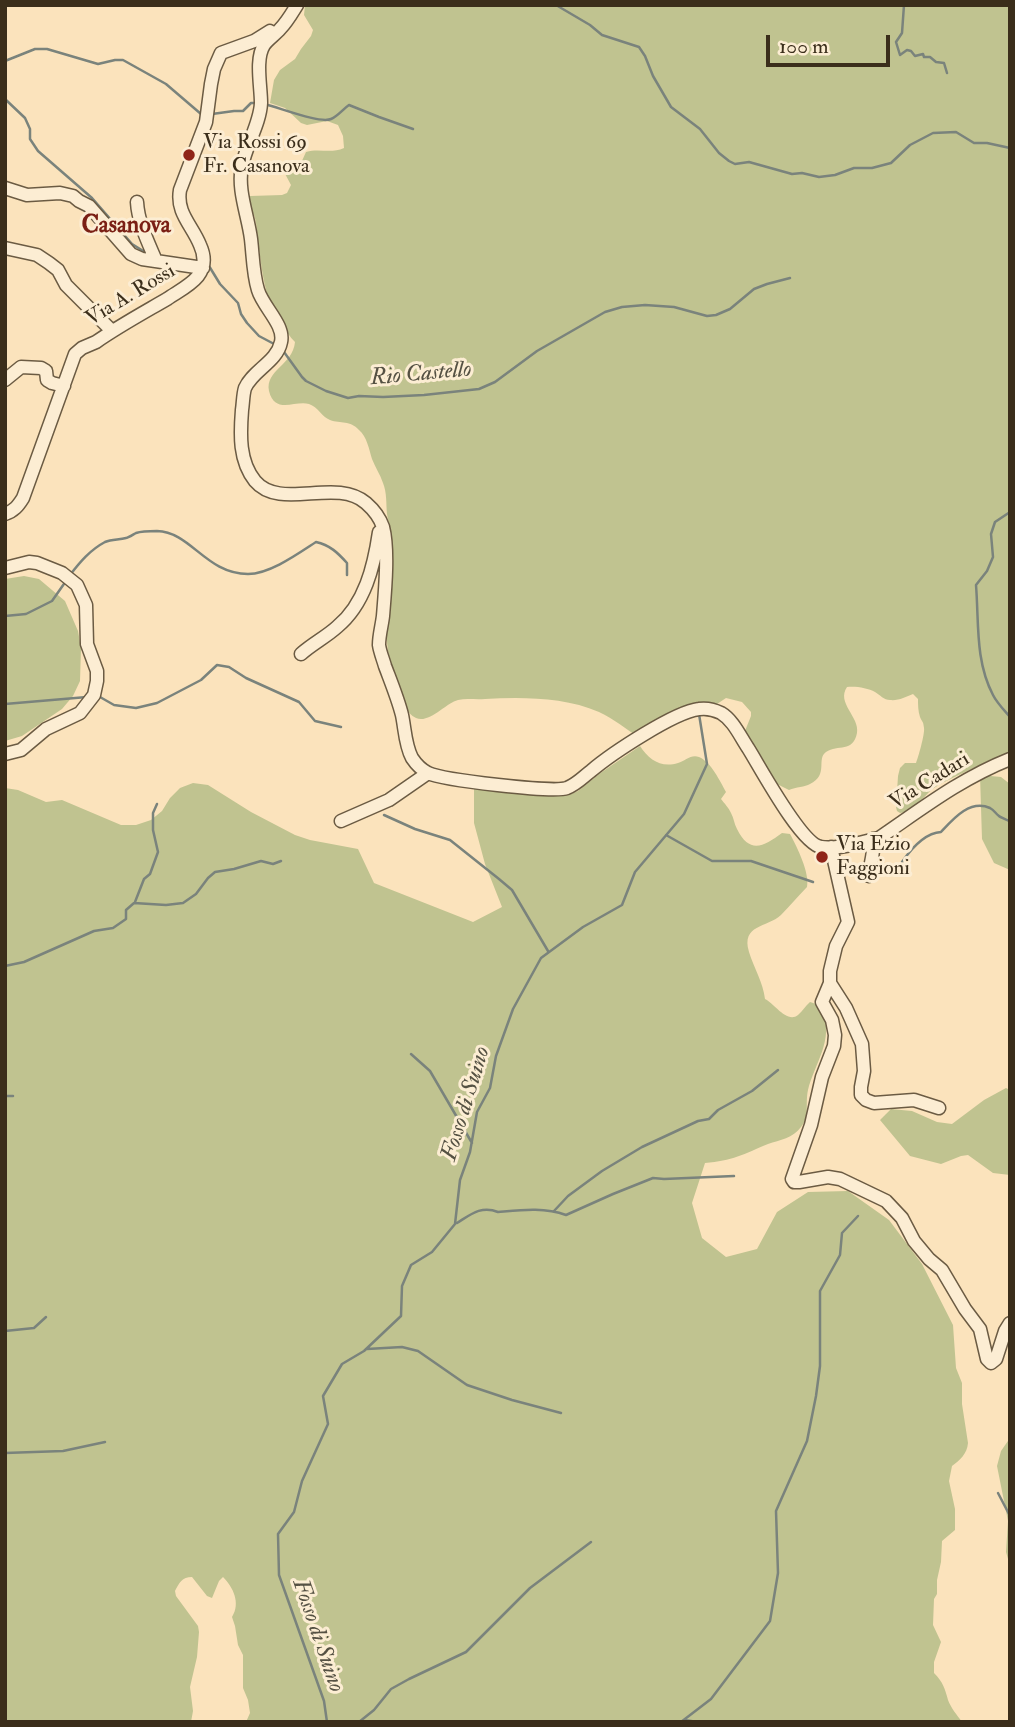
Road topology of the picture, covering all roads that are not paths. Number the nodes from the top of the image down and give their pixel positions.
1 (297, 5) edge
2 (285, 22) junction
3 (5, 188) edge
4 (137, 202) dead end
5 (5, 247) edge
6 (156, 261) junction
7 (203, 268) junction
8 (112, 331) junction
9 (5, 380) edge
10 (64, 386) junction
11 (8, 513) edge
12 (379, 518) junction
13 (5, 568) edge
14 (301, 654) dead end
15 (5, 754) edge
16 (1010, 759) edge
17 (428, 773) junction
18 (341, 821) dead end
19 (873, 839) junction
20 (831, 847) junction
21 (869, 876) dead end
22 (830, 983) junction
23 (939, 1108) dead end
24 (1010, 1323) edge

1 - 2 street
2 - 7 street, Via A. Rossi
2 - 12 street
3 - 6 street
4 - 6 street
5 - 8 street
6 - 7 street
7 - 8 street, Via A. Rossi
8 - 10 street, Via A. Rossi
9 - 10 street
10 - 11 street, Via A. Rossi
12 - 14 street
12 - 17 street
13 - 15 street
16 - 19 street, Via Cadari
17 - 18 street
17 - 20 street
19 - 20 street, Via Cadari
19 - 21 street
20 - 22 street
22 - 23 street
22 - 24 street

